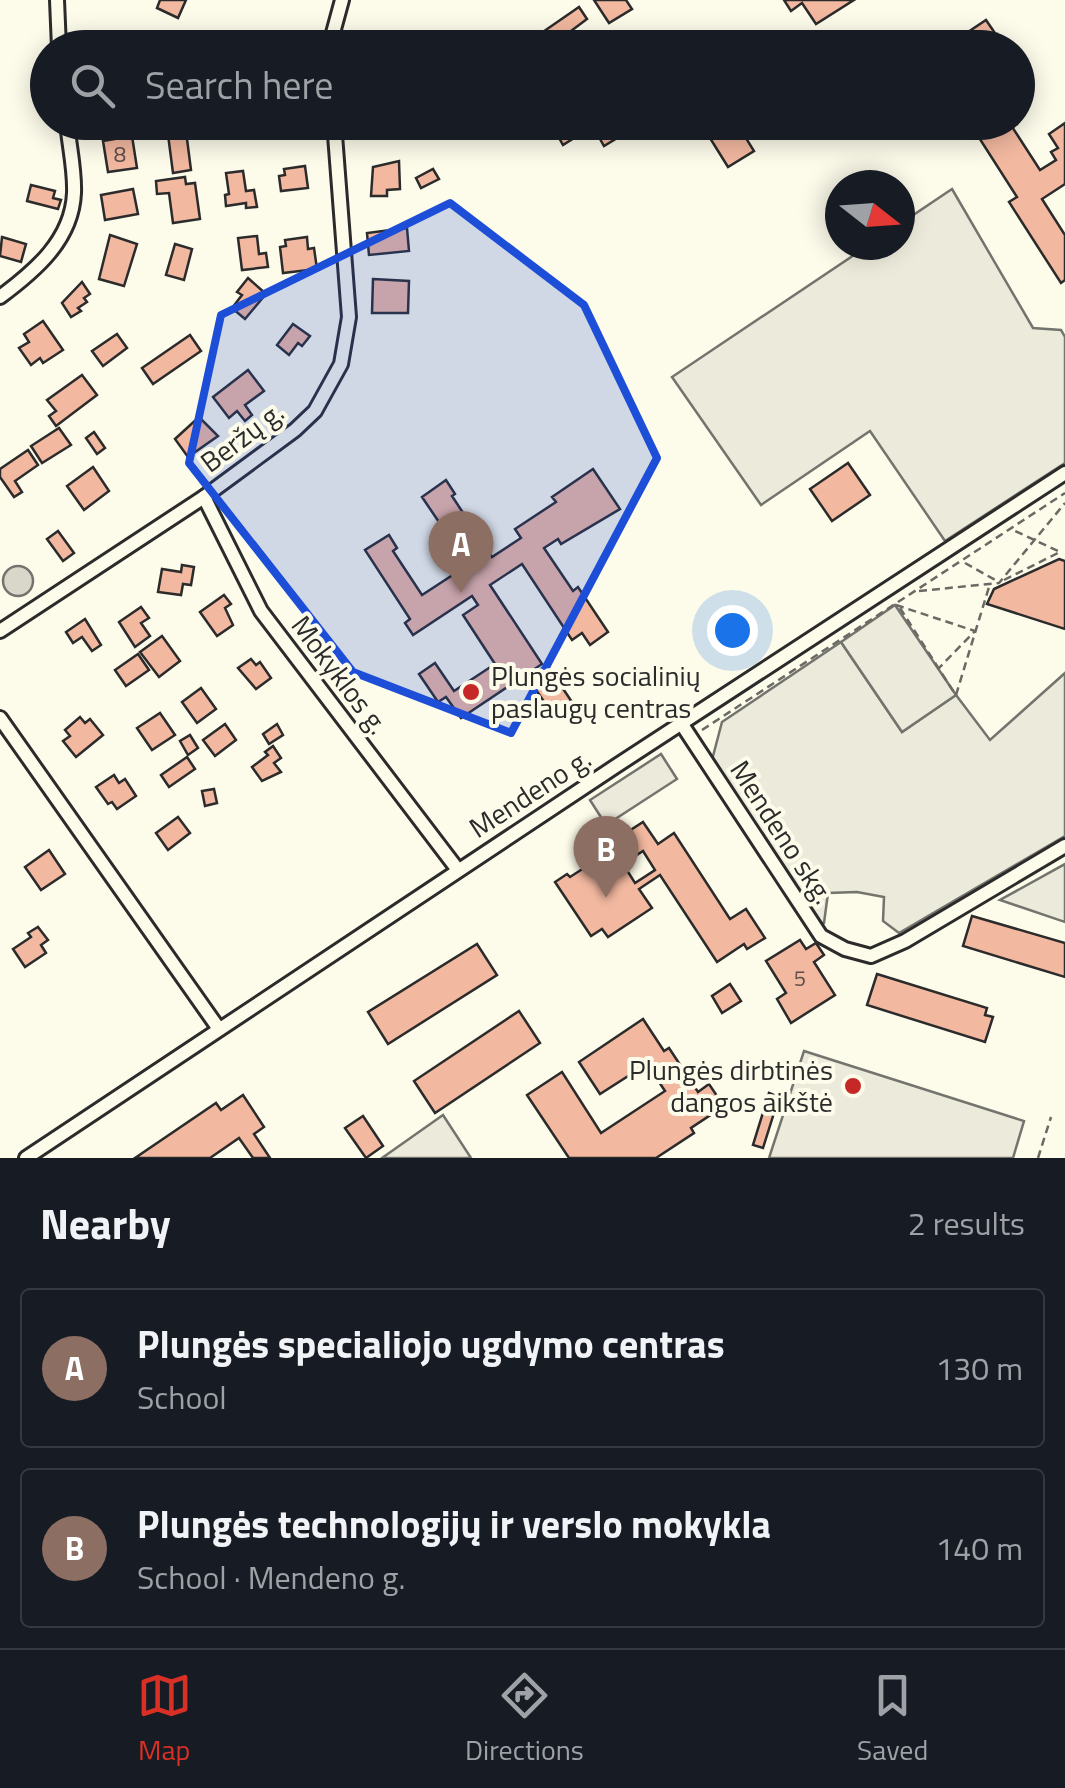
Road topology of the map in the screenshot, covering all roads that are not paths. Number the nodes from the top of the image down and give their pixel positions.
1 (56, 0) edge
2 (342, 0) edge
3 (58, 30) edge
4 (334, 30) edge
5 (68, 140) edge
6 (334, 140) edge
7 (0, 297) edge
8 (1065, 473) edge
9 (204, 496) junction
10 (0, 631) edge
11 (0, 718) edge
12 (681, 723) junction
13 (1065, 846) edge
14 (458, 870) junction
15 (219, 1029) junction
16 (26, 1158) edge

1 - 3 street
2 - 4 street
5 - 7 street
6 - 9 street, Beržų g.
8 - 12 street, Mendeno g.
9 - 10 street, Beržų g.
9 - 14 street, Mokyklos g.
11 - 15 street
12 - 13 street, Mendeno skg.
12 - 14 street, Mendeno g.
14 - 15 street, Mendeno g.
15 - 16 street, Mendeno g.

